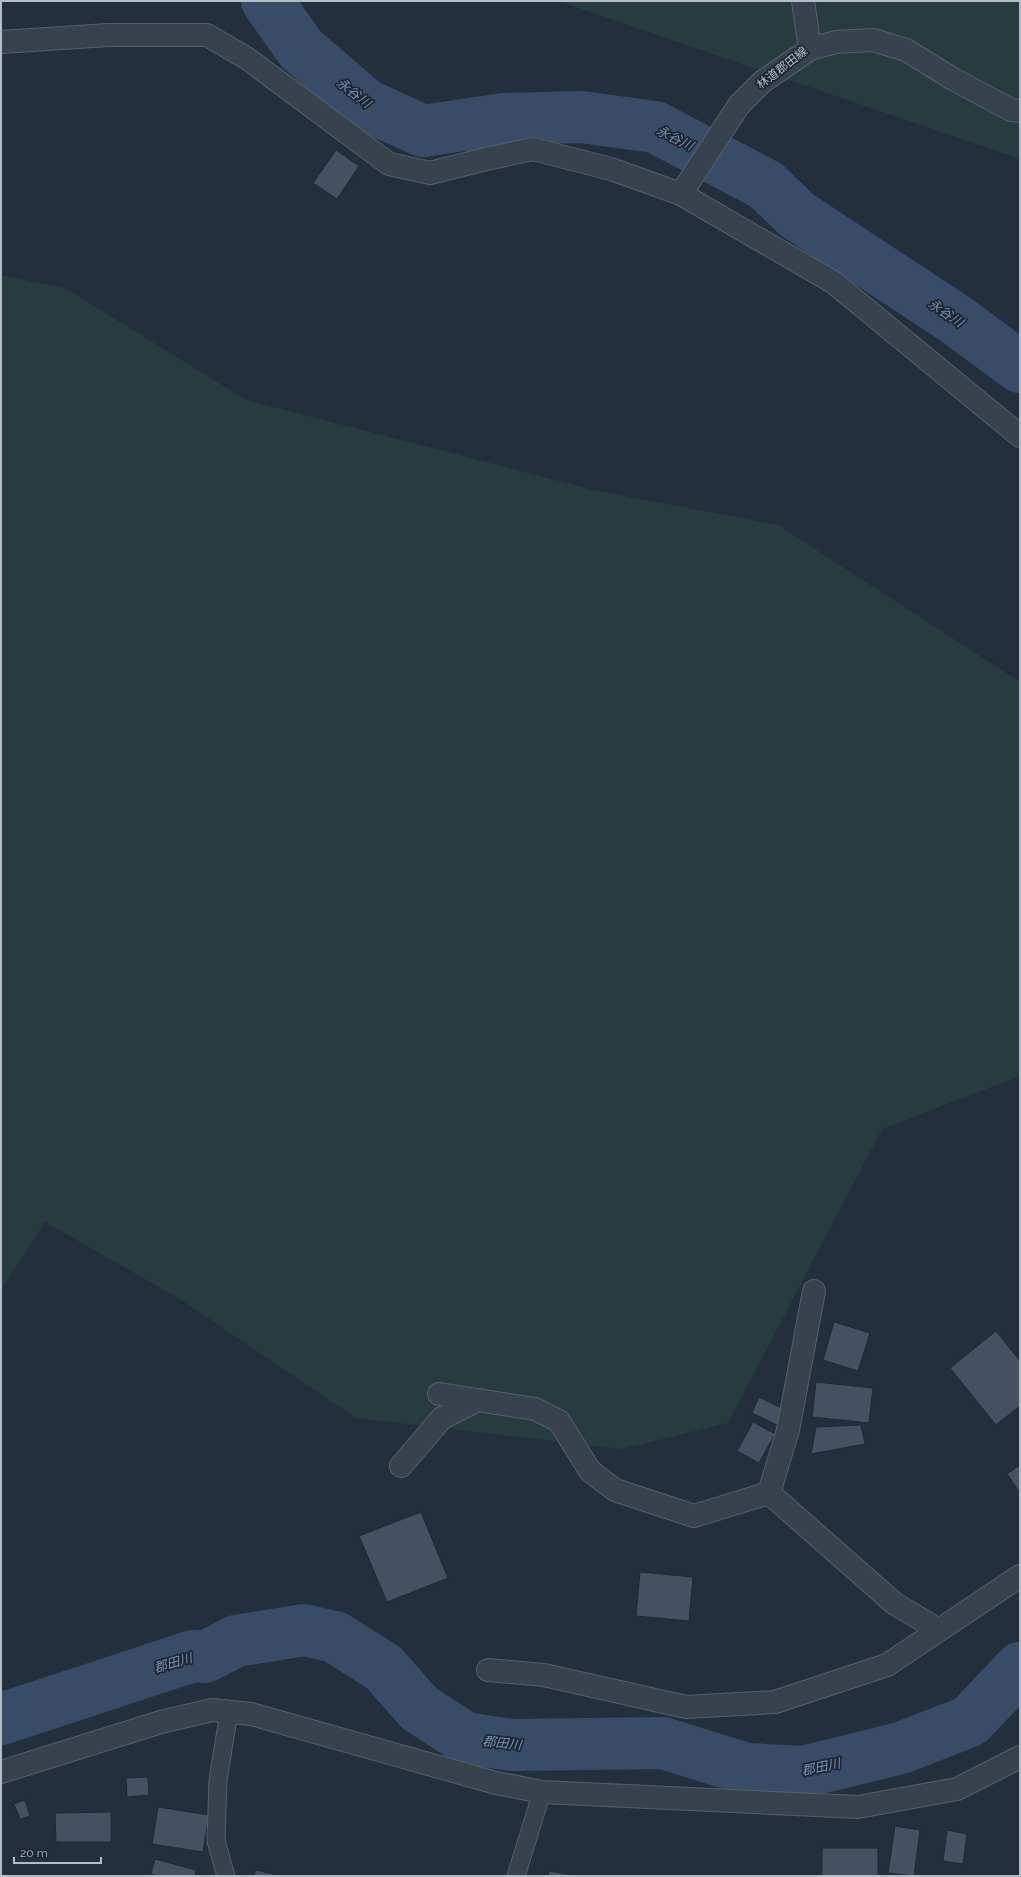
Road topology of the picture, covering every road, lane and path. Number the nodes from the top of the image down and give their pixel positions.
1 (803, 1) edge
2 (1, 42) edge
3 (810, 49) junction
4 (1020, 112) edge
5 (681, 194) junction
6 (1020, 436) edge
7 (814, 1291) dead end
8 (439, 1394) dead end
9 (478, 1400) junction
10 (401, 1466) dead end
11 (769, 1492) junction
12 (1020, 1576) edge
13 (939, 1630) junction
14 (488, 1670) dead end
15 (229, 1712) junction
16 (1020, 1757) edge
17 (1, 1772) edge
18 (542, 1792) junction
19 (226, 1876) edge
20 (516, 1876) edge

1 - 3 street, 林道郡田線
2 - 5 street
3 - 4 street
3 - 5 street, 林道郡田線
5 - 6 street
7 - 11 street
8 - 9 street
9 - 10 street
9 - 11 street
11 - 13 street
12 - 13 street
13 - 14 street
15 - 17 street
15 - 18 street
15 - 19 lane
16 - 18 street
18 - 20 lane

